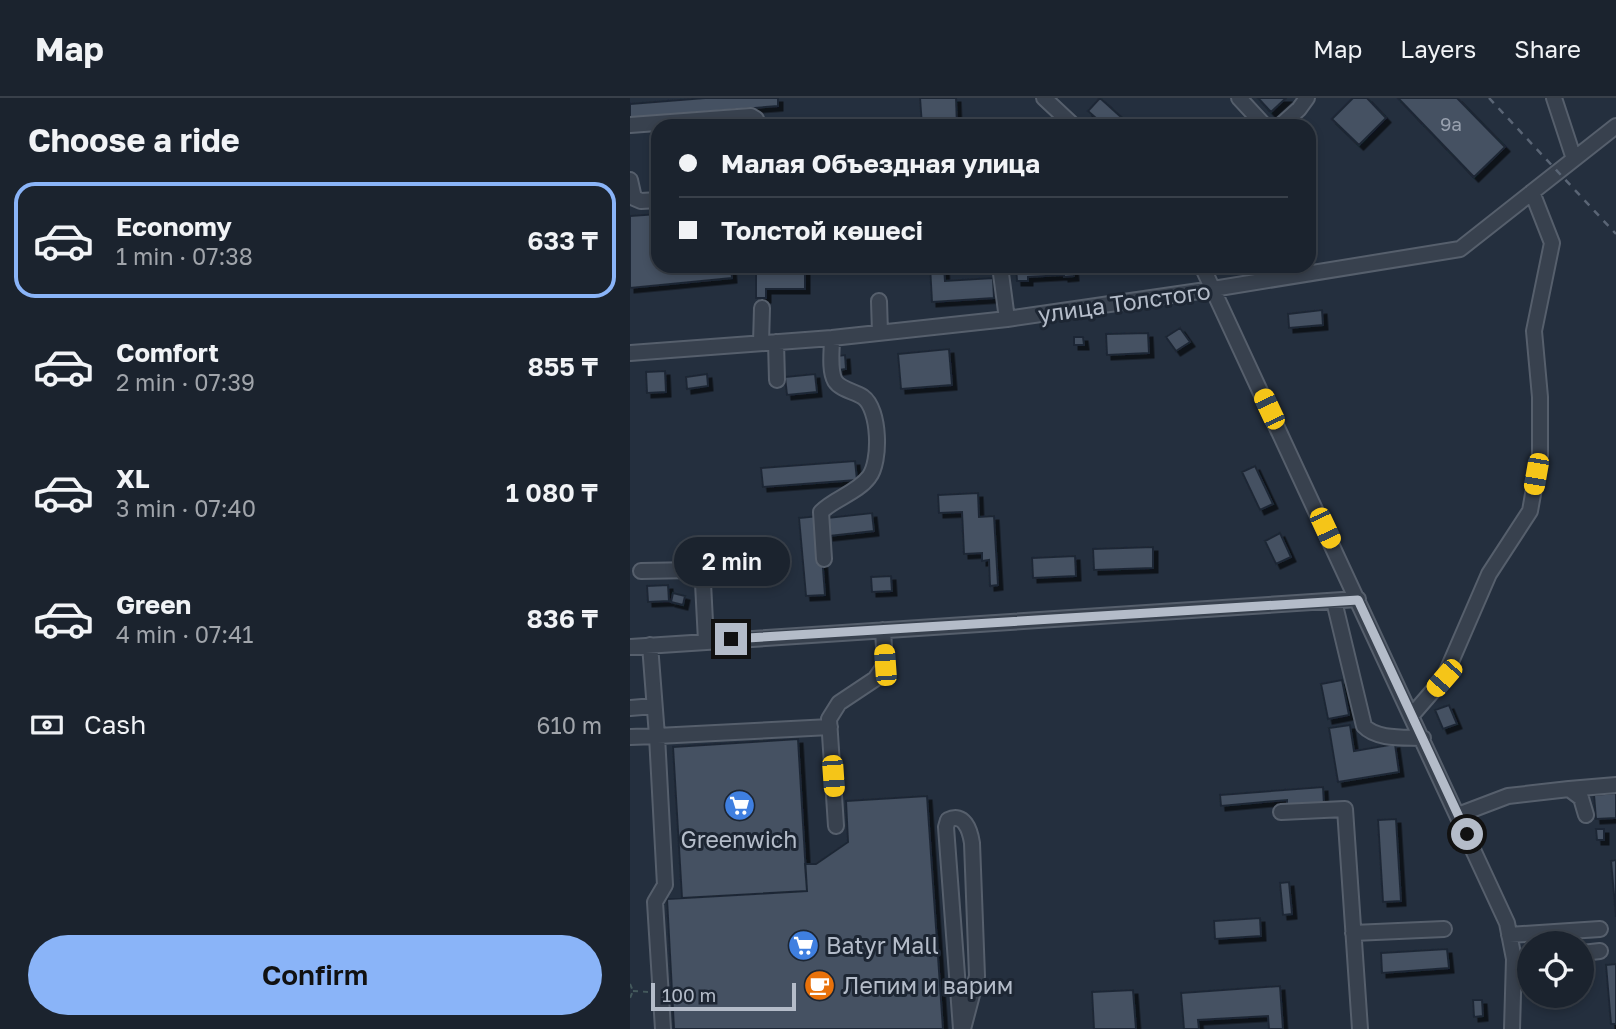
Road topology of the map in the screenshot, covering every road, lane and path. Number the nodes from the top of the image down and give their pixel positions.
1 (1044, 98) edge
2 (1239, 98) edge
3 (1307, 98) edge
4 (1554, 98) edge
5 (711, 119) edge
6 (756, 119) edge
7 (1066, 119) edge
8 (1258, 119) edge
9 (1288, 119) edge
10 (651, 123) edge
11 (630, 125) edge
12 (1616, 126) edge
13 (1574, 159) junction
14 (630, 180) edge
15 (1532, 192) junction
16 (651, 200) edge
17 (1316, 272) edge
18 (1001, 273) edge
19 (1205, 273) edge
20 (1312, 273) edge
21 (1213, 289) junction
22 (879, 301) dead end
23 (762, 308) dead end
24 (1006, 319) junction
25 (880, 333) junction
26 (832, 338) junction
27 (776, 342) junction
28 (761, 343) junction
29 (630, 353) edge
30 (777, 380) dead end
31 (824, 559) dead end
32 (641, 571) dead end
33 (1358, 600) junction
34 (1334, 601) junction
35 (883, 630) junction
36 (706, 641) junction
37 (650, 645) junction
38 (630, 647) edge
39 (654, 706) junction
40 (630, 708) edge
41 (1412, 715) junction
42 (830, 727) junction
43 (657, 736) junction
44 (630, 737) edge
45 (1423, 738) junction
46 (1616, 785) edge
47 (1569, 789) junction
48 (1280, 812) dead end
49 (1458, 815) junction
50 (1586, 815) dead end
51 (836, 826) dead end
52 (1444, 929) dead end
53 (1600, 929) dead end
54 (1353, 933) junction
55 (1509, 935) junction
56 (1600, 951) dead end
57 (1594, 952) edge
58 (1514, 959) junction
59 (1517, 959) edge
60 (630, 984) edge
61 (633, 990) junction
62 (654, 992) dead end
63 (630, 998) edge
64 (663, 1029) edge
65 (962, 1029) edge
66 (1360, 1029) edge
67 (1512, 1029) edge

1 - 7 street
2 - 8 street
3 - 9 street
4 - 13 street
5 - 6 street
10 - 11 street
12 - 13 street, улица Толстого
13 - 15 street, улица Толстого
14 - 16 street
15 - 17 street, улица Толстого
15 - 41 street
18 - 24 street
19 - 21 street
20 - 21 street, улица Толстого
21 - 24 street, улица Толстого
21 - 33 street
22 - 25 street
23 - 28 street
24 - 25 street, улица Толстого
25 - 26 street, улица Толстого
26 - 27 street, улица Толстого
26 - 31 street
27 - 28 street, улица Толстого
27 - 30 street
28 - 29 street, улица Толстого
32 - 36 street
33 - 34 street
33 - 41 street
34 - 35 street
34 - 45 street
35 - 36 street
35 - 42 street
36 - 37 street
37 - 38 street
37 - 39 street
39 - 40 street
39 - 43 street
41 - 45 street
42 - 43 street
42 - 51 street
43 - 44 street
43 - 64 street
45 - 49 street
46 - 47 street
47 - 49 street
47 - 50 street
48 - 54 street
49 - 55 street
52 - 54 street
53 - 55 street
54 - 66 street
55 - 58 street
56 - 57 street
58 - 59 street
58 - 67 street
60 - 61 path
61 - 62 path
61 - 63 path
65 - 65 street

